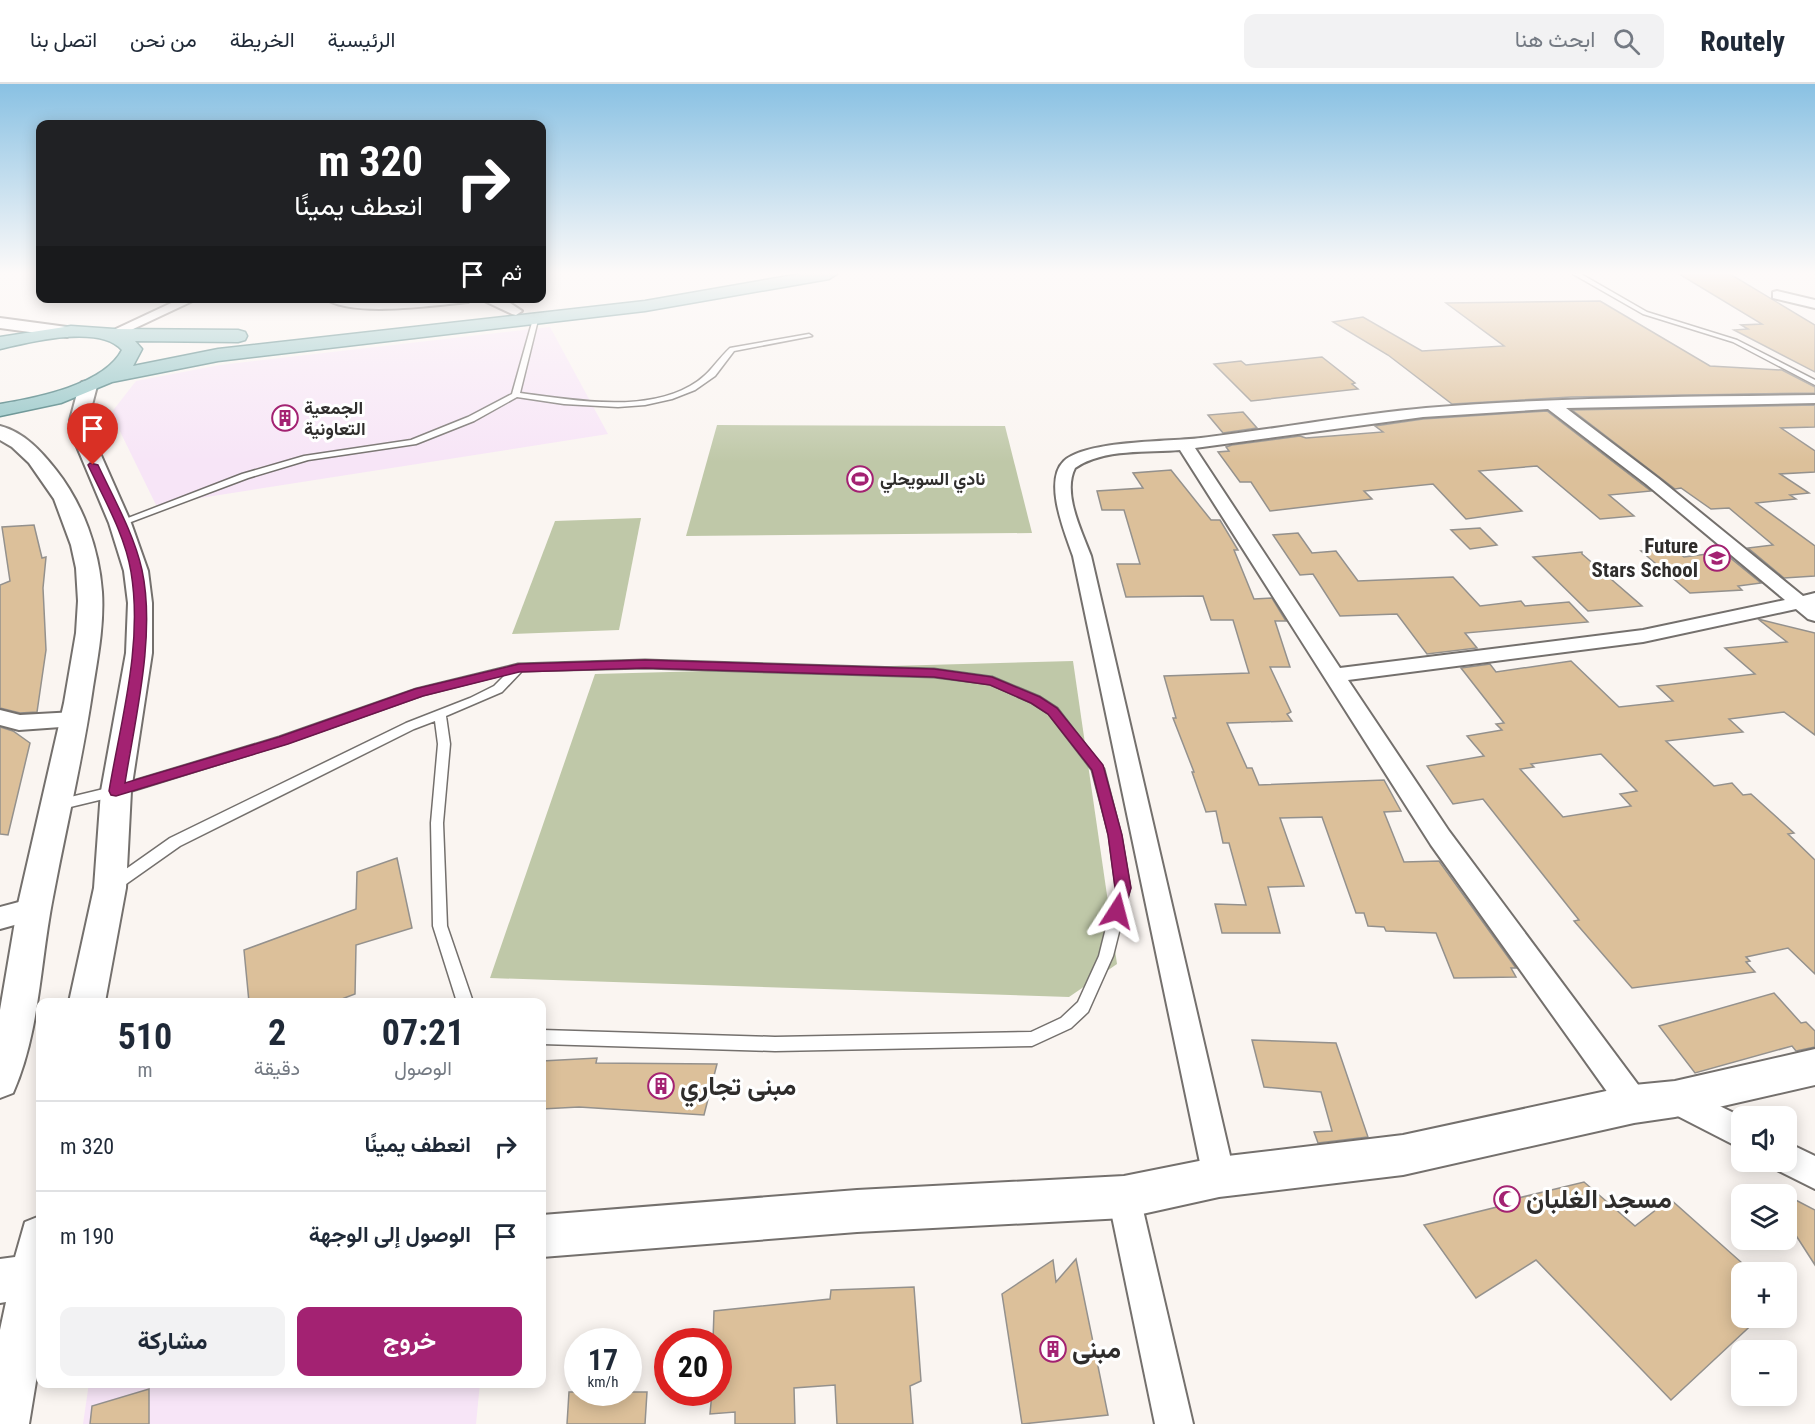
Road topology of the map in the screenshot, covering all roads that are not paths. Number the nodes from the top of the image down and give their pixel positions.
1 (39, 337) edge
2 (116, 337) edge
3 (376, 337) edge
4 (531, 337) edge
5 (806, 337) edge
6 (1721, 337) edge
7 (0, 343) edge
8 (98, 382) junction
9 (1815, 382) edge
10 (516, 395) junction
11 (1815, 399) edge
12 (1552, 405) junction
13 (0, 410) edge
14 (0, 432) edge
15 (1185, 445) junction
16 (120, 523) junction
17 (1806, 600) edge
18 (1815, 615) edge
19 (519, 668) junction
20 (1334, 675) junction
21 (440, 715) junction
22 (0, 717) edge
23 (75, 719) junction
24 (116, 791) junction
25 (57, 805) junction
26 (110, 888) junction
27 (34, 909) junction
28 (0, 918) edge
29 (88, 998) edge
30 (464, 998) edge
31 (9, 1002) edge
32 (546, 1037) edge
33 (1815, 1067) edge
34 (0, 1080) edge
35 (1675, 1099) junction
36 (1634, 1104) junction
37 (1731, 1128) edge
38 (1797, 1164) edge
39 (1815, 1173) edge
40 (1219, 1177) junction
41 (1124, 1197) junction
42 (546, 1236) edge
43 (28, 1268) edge
44 (5, 1424) edge
45 (1174, 1424) edge

1 - 7 main road
2 - 8 main road
3 - 8 main road
4 - 10 lane
5 - 10 lane
6 - 9 lane
8 - 13 main road
8 - 16 street
10 - 16 lane
11 - 12 street
12 - 15 street
12 - 17 street
14 - 23 street
15 - 20 street
15 - 40 street
16 - 24 street
17 - 18 street
17 - 20 street
19 - 21 lane
19 - 24 lane
19 - 32 lane
20 - 36 street
21 - 26 lane
21 - 30 lane
22 - 23 street
23 - 25 street
24 - 25 lane
24 - 26 street
25 - 27 street
26 - 29 street
27 - 28 street
27 - 31 street
31 - 34 street
33 - 35 street
35 - 36 street
35 - 37 street
36 - 40 street
38 - 39 street
40 - 41 street
41 - 42 street
41 - 45 street
43 - 44 street

